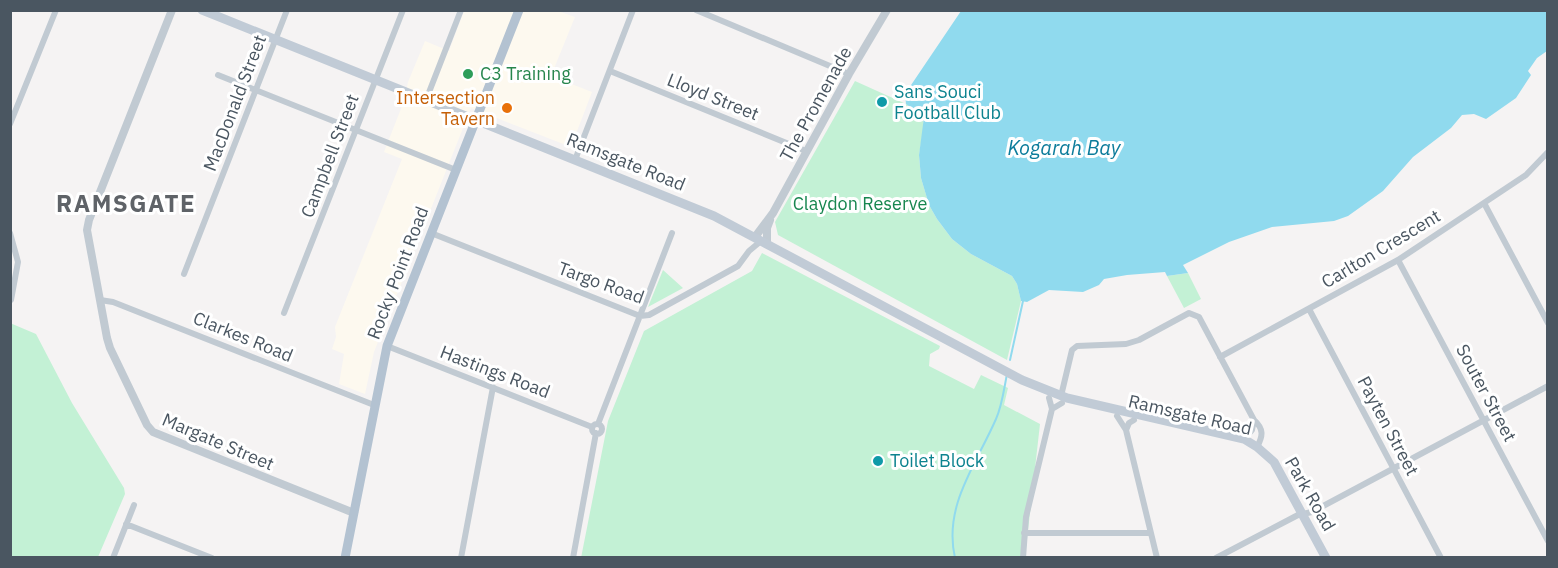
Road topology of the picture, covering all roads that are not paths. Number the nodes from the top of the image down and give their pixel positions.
1 (56, 10) edge
2 (172, 10) edge
3 (202, 10) edge
4 (287, 10) edge
5 (403, 10) edge
6 (461, 10) edge
7 (519, 10) edge
8 (633, 10) edge
9 (696, 10) edge
10 (887, 10) edge
11 (276, 40) junction
12 (610, 71) junction
13 (849, 74) junction
14 (218, 75) dead end
15 (376, 80) junction
16 (256, 90) junction
17 (426, 100) junction
18 (476, 120) junction
19 (10, 124) edge
20 (356, 130) junction
21 (806, 151) junction
22 (1548, 152) edge
23 (575, 160) junction
24 (456, 170) junction
25 (1484, 203) junction
26 (772, 213) junction
27 (10, 233) edge
28 (431, 233) junction
29 (672, 233) dead end
30 (758, 239) junction
31 (749, 251) junction
32 (1398, 260) junction
33 (184, 274) dead end
34 (11, 300) edge
35 (100, 300) junction
36 (1309, 309) junction
37 (284, 313) dead end
38 (640, 316) junction
39 (1548, 323) edge
40 (387, 346) junction
41 (1220, 357) junction
42 (1017, 378) junction
43 (1548, 386) edge
44 (493, 387) junction
45 (1049, 398) junction
46 (1061, 399) junction
47 (374, 405) junction
48 (1052, 409) junction
49 (1117, 416) junction
50 (1134, 420) junction
51 (1254, 420) junction
52 (1485, 420) junction
53 (595, 425) junction
54 (1126, 430) junction
55 (1244, 439) junction
56 (1257, 447) junction
57 (1394, 469) junction
58 (134, 506) dead end
59 (354, 513) junction
60 (1303, 514) junction
61 (126, 524) junction
62 (1024, 533) junction
63 (1150, 533) junction
64 (1548, 541) edge
65 (113, 558) edge
66 (212, 558) edge
67 (345, 558) edge
68 (461, 558) edge
69 (573, 558) edge
70 (1023, 558) edge
71 (1157, 558) edge
72 (1216, 558) edge
73 (1326, 558) edge
74 (1441, 558) edge

1 - 19 street
2 - 35 street, Margate Street
3 - 11 main road, Ramsgate Road
4 - 11 street, MacDonald Street
5 - 15 street, Campbell Street
6 - 17 street
7 - 18 main road, Rocky Point Road
8 - 12 street
9 - 13 street
10 - 13 street, The Promenade
11 - 15 main road, Ramsgate Road
11 - 16 street, MacDonald Street
12 - 21 street, Lloyd Street
12 - 23 street
13 - 21 street, The Promenade
14 - 16 street
15 - 17 main road, Ramsgate Road
15 - 20 street, Campbell Street
16 - 20 street
16 - 33 street, MacDonald Street
17 - 18 main road, Ramsgate Road
18 - 23 main road, Ramsgate Road
18 - 24 main road, Rocky Point Road
20 - 24 street
20 - 37 street, Campbell Street
21 - 26 street, The Promenade
22 - 25 street, Carlton Crescent
23 - 30 main road, Ramsgate Road
24 - 28 main road, Rocky Point Road
25 - 32 street, Carlton Crescent
25 - 39 street
26 - 30 street, The Promenade
26 - 30 street, The Promenade
27 - 34 street
28 - 38 street, Targo Road
28 - 40 main road, Rocky Point Road
29 - 38 street
30 - 31 street
30 - 31 street, Targo Road
30 - 42 main road, Ramsgate Road
31 - 38 street, Targo Road
32 - 36 street, Carlton Crescent
32 - 52 street, Souter Street
35 - 47 street, Clarkes Road
35 - 59 street, Margate Street
36 - 41 street, Carlton Crescent
36 - 57 street, Payten Street
38 - 53 street
40 - 44 street, Hastings Road
40 - 47 main road, Rocky Point Road
41 - 46 street
41 - 51 street
42 - 45 main road, Ramsgate Road
42 - 46 main road, Ramsgate Road
43 - 52 street
44 - 53 street, Hastings Road
44 - 68 street
45 - 46 main road, Ramsgate Road
45 - 48 street
46 - 48 street
46 - 49 main road, Ramsgate Road
46 - 55 main road, Ramsgate Road
47 - 59 main road, Rocky Point Road
48 - 62 street
49 - 50 main road, Ramsgate Road
49 - 54 street
50 - 54 street
50 - 56 main road, Ramsgate Road
51 - 55 street
51 - 56 street
52 - 57 street
52 - 64 street, Souter Street
53 - 69 street
54 - 63 street
55 - 56 main road, Ramsgate Road
56 - 60 main road, Park Road
57 - 60 street
57 - 74 street, Payten Street
58 - 61 street
59 - 67 main road, Rocky Point Road
60 - 72 street
60 - 73 main road, Park Road
61 - 65 street
61 - 66 street
62 - 63 street
62 - 70 street
63 - 71 street

